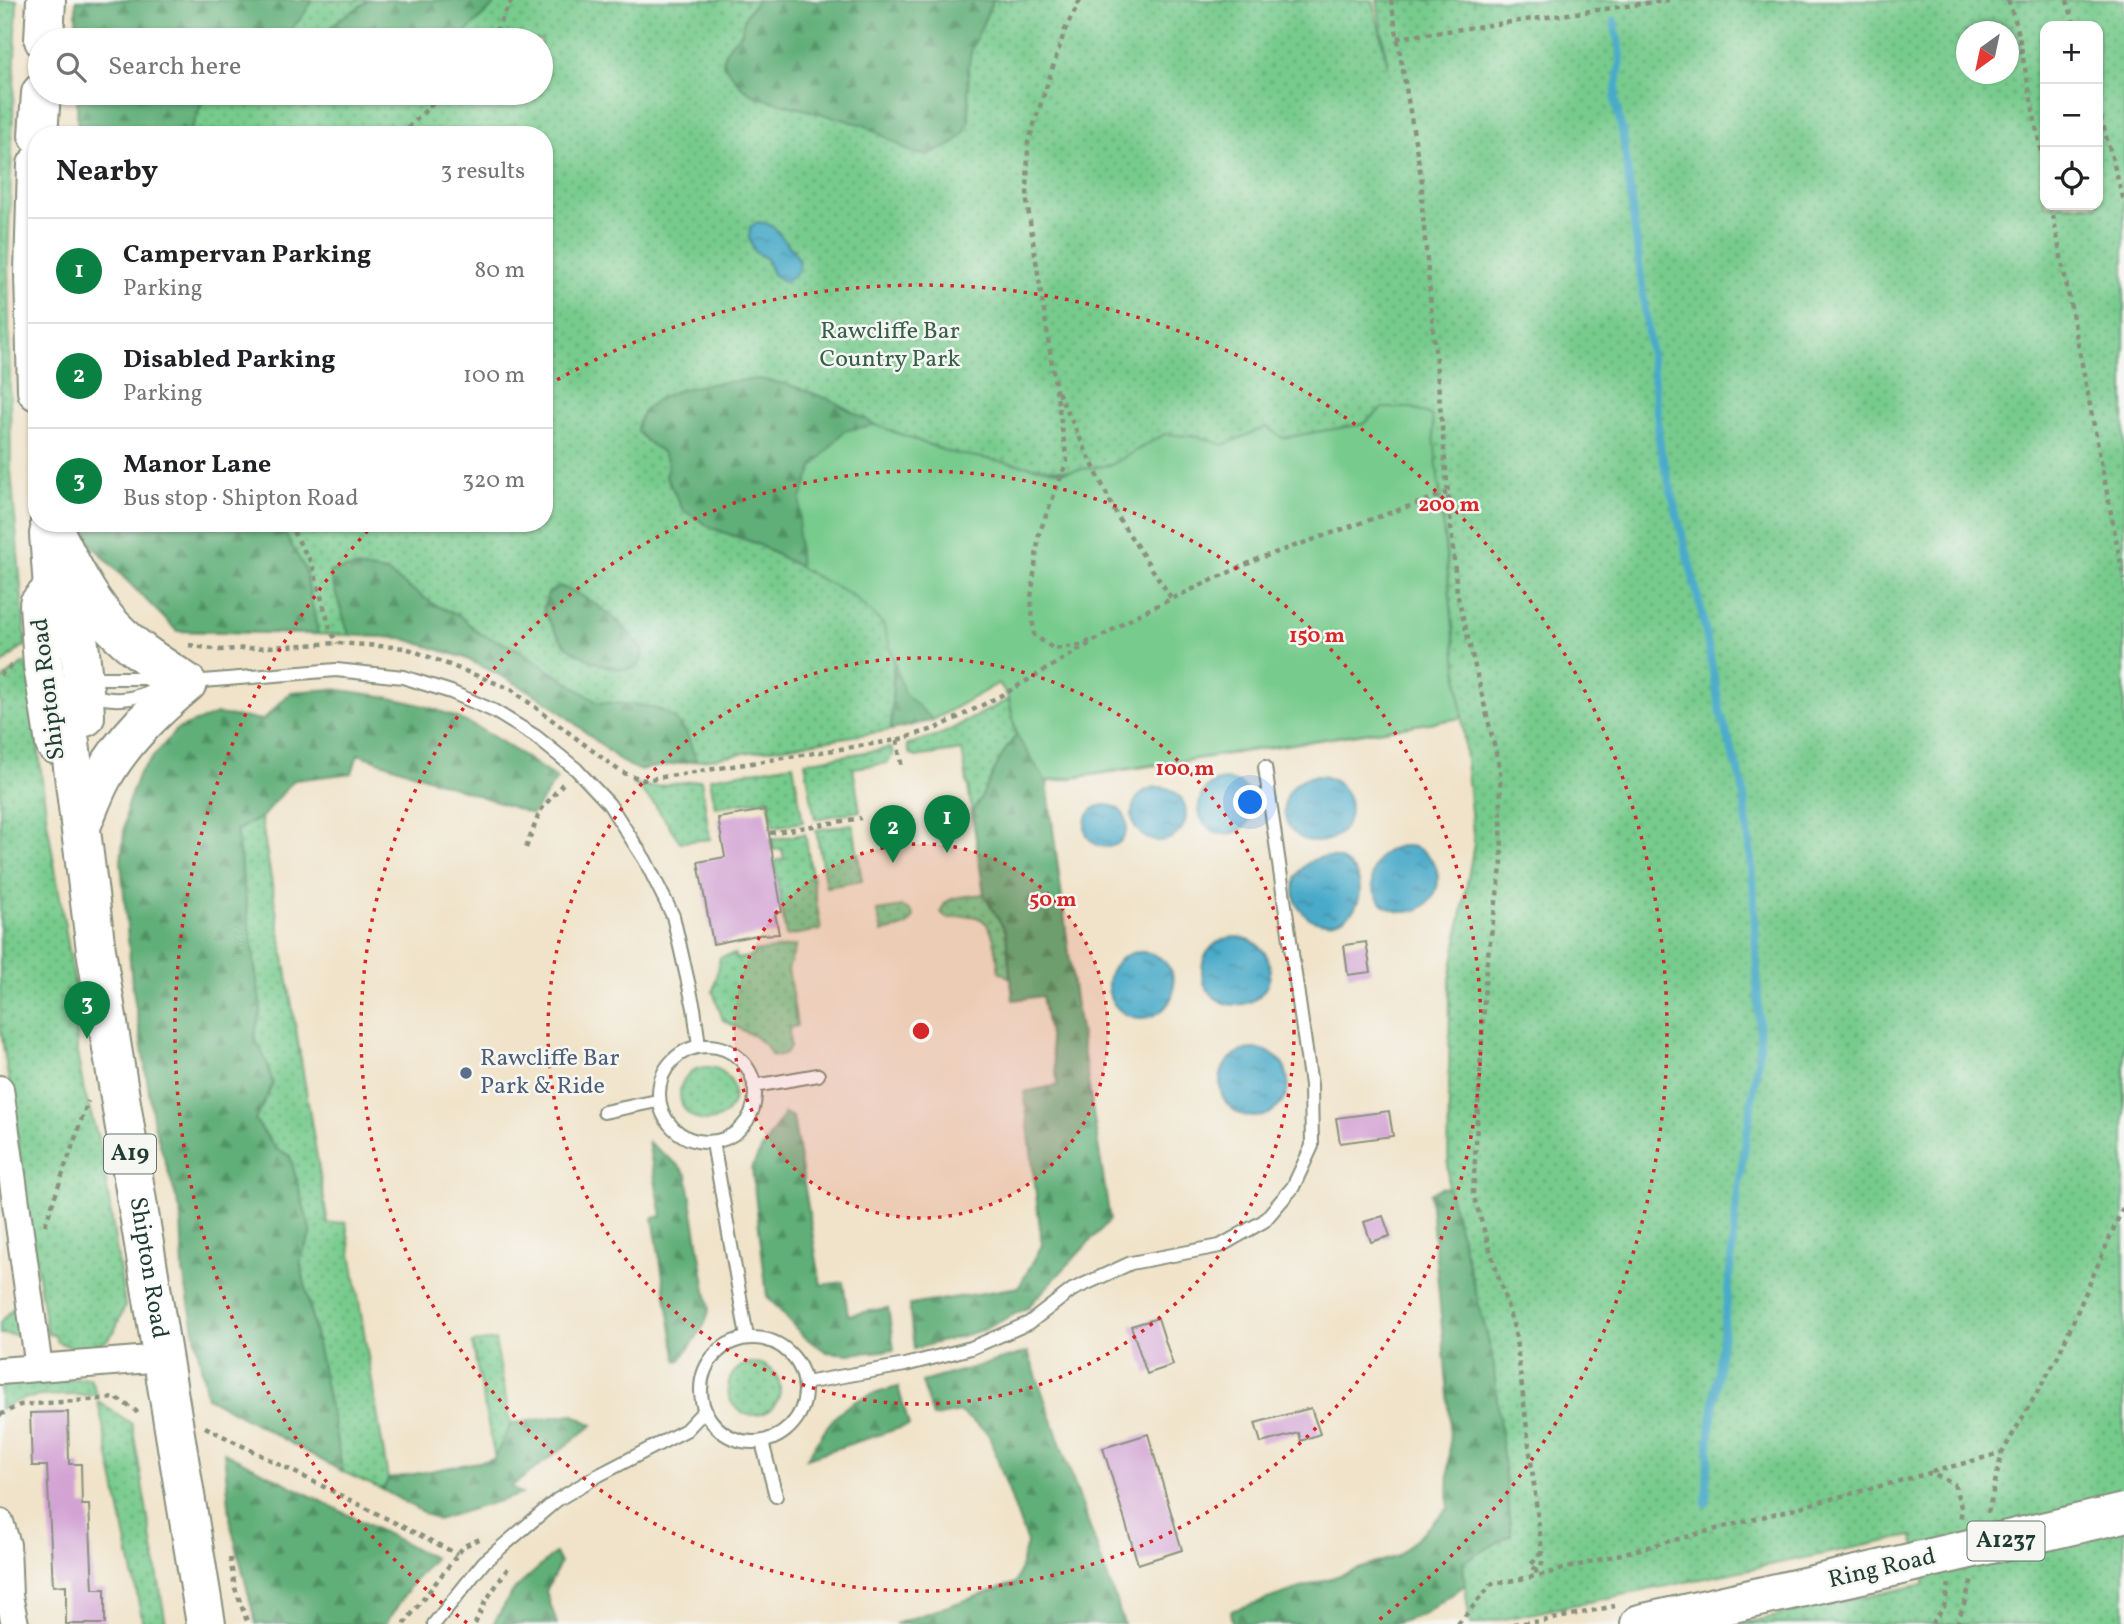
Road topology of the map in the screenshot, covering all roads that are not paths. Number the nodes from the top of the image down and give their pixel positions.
1 (46, 0) edge
2 (45, 28) edge
3 (40, 105) edge
4 (39, 126) edge
5 (50, 532) edge
6 (54, 532) edge
7 (53, 588) junction
8 (43, 665) junction
9 (173, 684) junction
10 (84, 691) junction
11 (1265, 767) dead end
12 (75, 788) junction
13 (81, 826) junction
14 (699, 1046) junction
15 (818, 1075) dead end
16 (754, 1086) junction
17 (0, 1089) edge
18 (657, 1101) junction
19 (604, 1112) dead end
20 (713, 1143) junction
21 (747, 1337) junction
22 (163, 1358) junction
23 (39, 1368) junction
24 (0, 1371) edge
25 (805, 1383) junction
26 (705, 1410) junction
27 (762, 1442) junction
28 (776, 1496) dead end
29 (2124, 1513) edge
30 (0, 1522) edge
31 (13, 1623) edge
32 (206, 1624) edge
33 (434, 1624) edge
34 (1640, 1624) edge

1 - 2 main road
3 - 4 main road
5 - 7 main road, Shipton Road / A19
6 - 9 main road
7 - 8 main road, Shipton Road / A19
7 - 10 main road, Shipton Road / A19
8 - 10 main road
8 - 12 main road, Shipton Road / A19
9 - 10 lane
9 - 10 lane
9 - 13 main road
9 - 14 lane
10 - 12 main road, Shipton Road / A19
11 - 25 lane
12 - 13 main road, Shipton Road / A19
13 - 22 main road, Shipton Road / A19
14 - 16 lane
14 - 18 lane
15 - 16 lane
16 - 20 lane
17 - 23 street
18 - 19 lane
18 - 20 lane
20 - 21 lane
21 - 25 lane
21 - 26 lane
22 - 23 street
22 - 32 main road, Shipton Road / A19
23 - 24 street
25 - 27 lane
26 - 27 lane
26 - 33 lane
27 - 28 lane
29 - 34 main road, Ring Road / A1237, bridge
30 - 31 street

